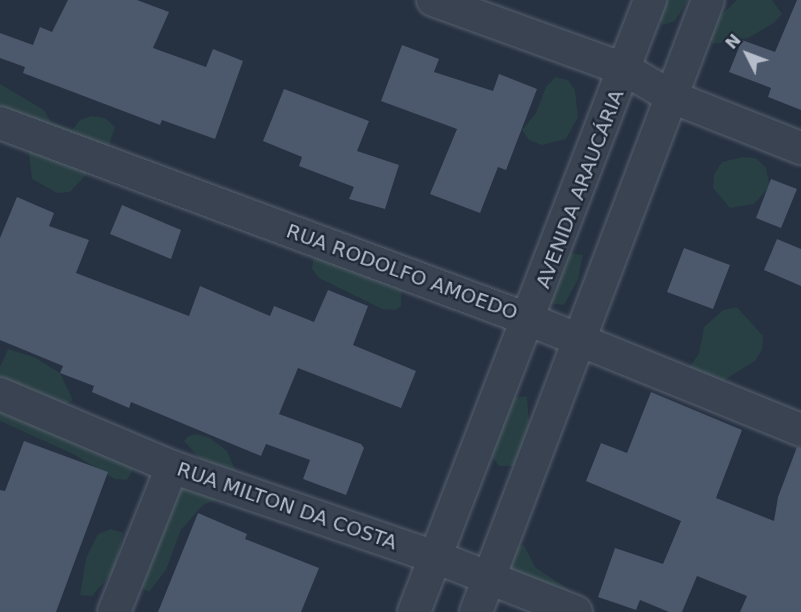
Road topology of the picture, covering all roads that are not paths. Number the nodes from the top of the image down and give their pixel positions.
1 (433, 0) edge
2 (650, 0) edge
3 (708, 0) edge
4 (626, 70) junction
5 (672, 97) junction
6 (0, 123) edge
7 (801, 148) edge
8 (530, 320) junction
9 (578, 339) junction
10 (0, 394) edge
11 (801, 430) edge
12 (172, 467) junction
13 (438, 558) junction
14 (488, 579) junction
15 (114, 612) edge
16 (414, 612) edge
17 (476, 612) edge
18 (576, 612) edge

1 - 4 street
2 - 4 street, AVENIDA ARAUCÁRIA
3 - 5 street
4 - 5 street
4 - 8 street, AVENIDA ARAUCÁRIA
5 - 7 street
5 - 9 street
6 - 8 street, RUA RODOLFO AMOEDO
8 - 9 street, RUA RODOLFO AMOEDO
8 - 13 street, AVENIDA ARAUCÁRIA
9 - 11 street, RUA RODOLFO AMOEDO
9 - 14 street
10 - 12 street, RUA MILTON DA COSTA
12 - 13 street, RUA MILTON DA COSTA
12 - 15 street
13 - 14 street, RUA MILTON DA COSTA
13 - 16 street, AVENIDA ARAUCÁRIA
14 - 17 street
14 - 18 street, RUA MILTON DA COSTA

